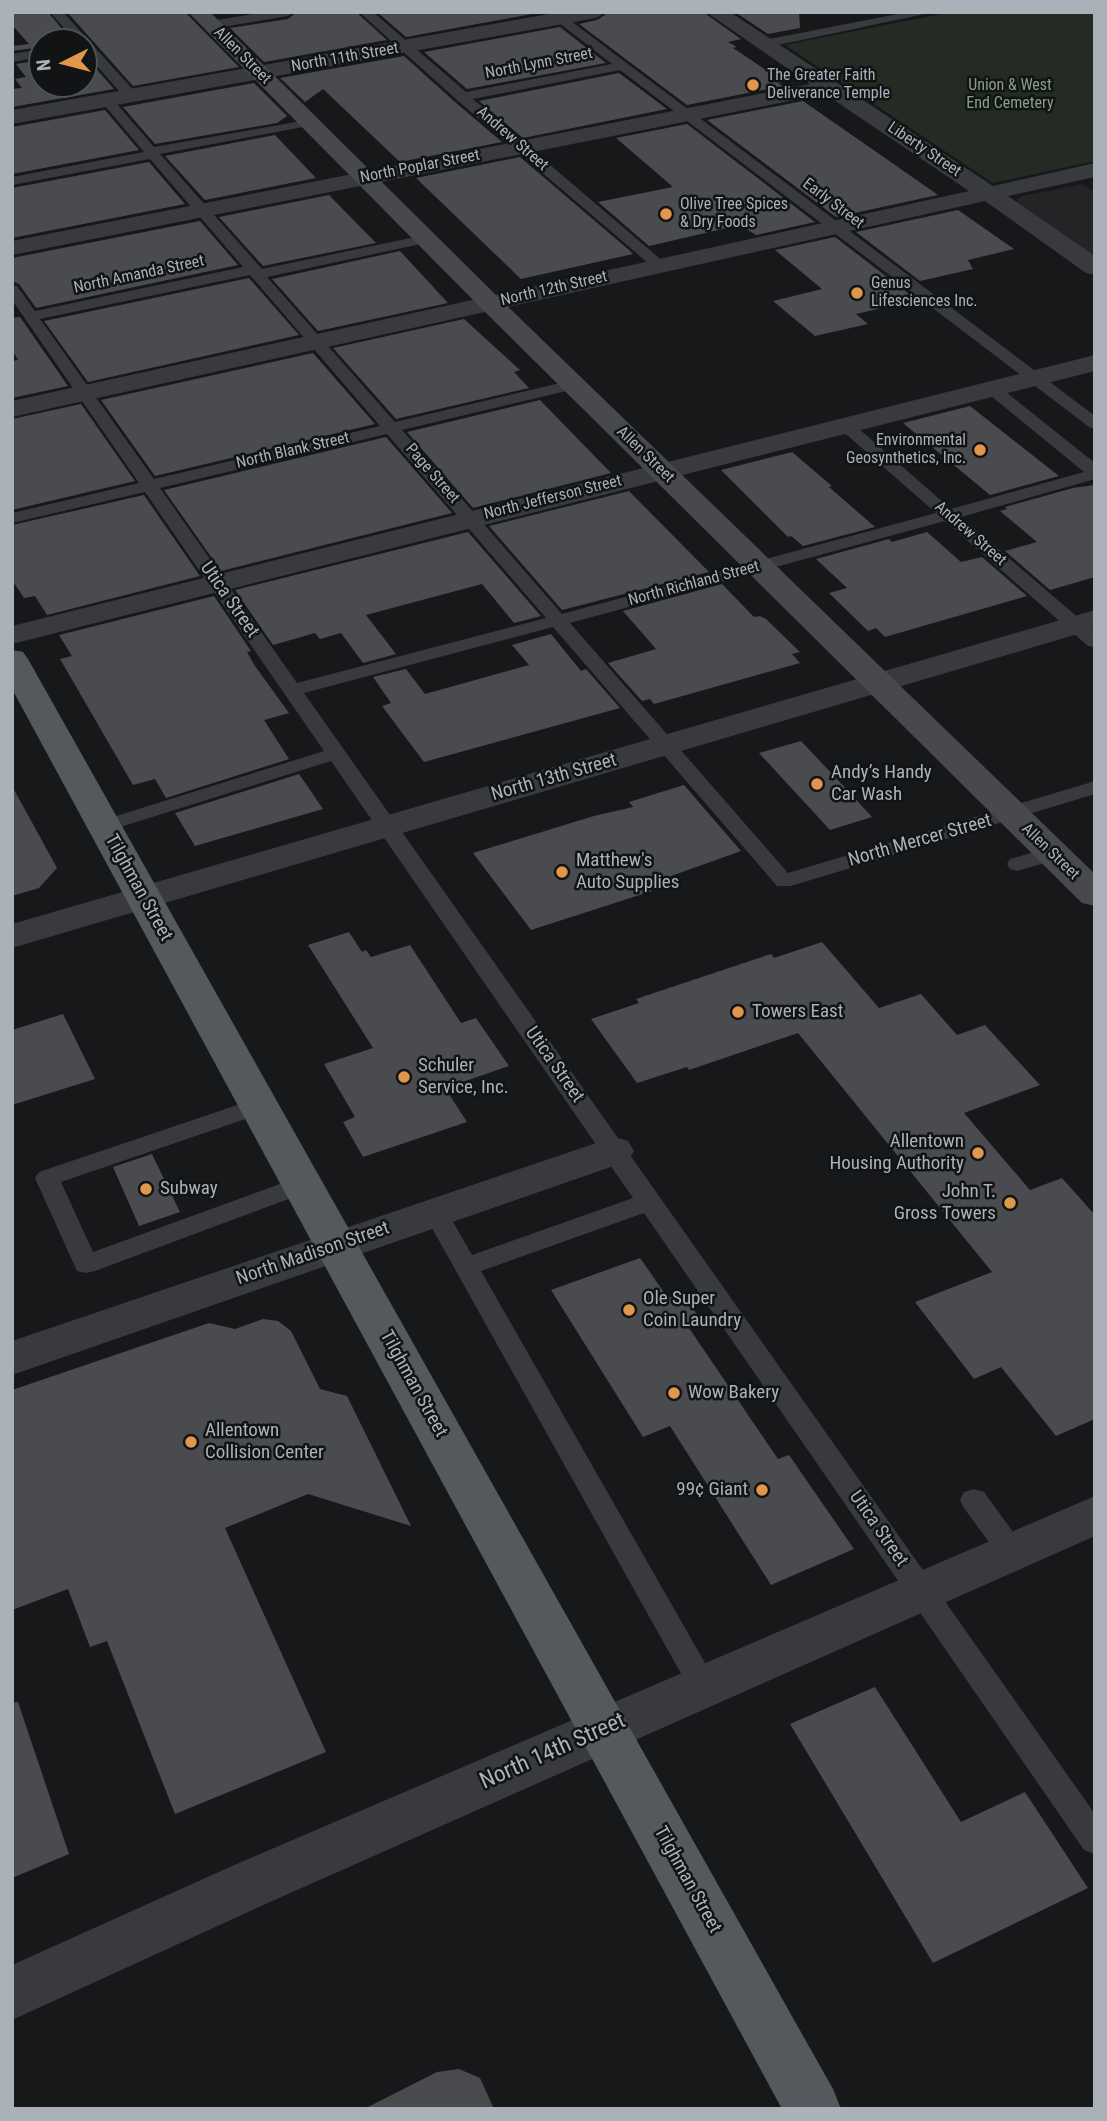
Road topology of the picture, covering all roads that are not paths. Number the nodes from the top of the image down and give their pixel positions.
1 (56, 12) edge
2 (288, 12) edge
3 (365, 12) edge
4 (596, 12) edge
5 (716, 12) edge
6 (871, 12) edge
7 (928, 12) edge
8 (555, 16) edge
9 (205, 19) edge
10 (885, 21) junction
11 (70, 28) edge
12 (764, 44) junction
13 (404, 47) junction
14 (98, 59) edge
15 (623, 66) junction
16 (259, 74) junction
17 (828, 87) junction
18 (131, 96) junction
19 (463, 97) junction
20 (106, 100) junction
21 (686, 115) junction
22 (12, 117) edge
23 (308, 122) junction
24 (522, 147) junction
25 (153, 153) junction
26 (1095, 170) edge
27 (364, 178) junction
28 (12, 181) edge
29 (988, 193) junction
30 (203, 210) junction
31 (835, 227) junction
32 (425, 239) junction
33 (12, 248) edge
34 (660, 266) junction
35 (1095, 268) edge
36 (257, 272) junction
37 (12, 289) edge
38 (490, 303) junction
39 (31, 316) junction
40 (317, 342) junction
41 (1095, 363) edge
42 (1034, 378) junction
43 (573, 385) junction
44 (992, 388) junction
45 (85, 393) junction
46 (12, 409) edge
47 (1095, 424) edge
48 (845, 425) junction
49 (392, 428) junction
50 (661, 471) junction
51 (1095, 473) edge
52 (149, 485) junction
53 (948, 515) junction
54 (12, 518) edge
55 (471, 518) junction
56 (760, 567) junction
57 (217, 582) junction
58 (560, 620) junction
59 (1088, 629) edge
60 (12, 635) edge
61 (12, 659) edge
62 (878, 683) junction
63 (292, 690) junction
64 (668, 744) junction
65 (336, 753) junction
66 (1095, 787) edge
67 (1011, 814) junction
68 (104, 826) junction
69 (386, 827) junction
70 (1052, 854) junction
71 (1017, 864) dead end
72 (784, 881) joint
73 (1095, 895) edge
74 (143, 897) junction
75 (12, 936) edge
76 (258, 1106) junction
77 (614, 1151) junction
78 (302, 1185) junction
79 (650, 1202) junction
80 (435, 1212) junction
81 (336, 1246) junction
82 (467, 1266) junction
83 (12, 1358) edge
84 (974, 1500) dead end
85 (1095, 1515) edge
86 (1011, 1551) junction
87 (921, 1591) junction
88 (703, 1686) junction
89 (604, 1729) junction
90 (1095, 1840) edge
91 (12, 1993) edge
92 (813, 2109) edge

1 - 11 lane
2 - 9 lane
3 - 13 lane, Andrew Street
4 - 8 street, North 11th Street
5 - 12 street, Liberty Street
6 - 10 lane
7 - 10 lane
8 - 13 street, North 11th Street
8 - 15 lane, Early Street
9 - 16 street, Allen Street
10 - 12 lane
12 - 17 street, Liberty Street
13 - 16 street, North 11th Street
13 - 19 lane, Andrew Street
14 - 18 lane
15 - 19 lane, North Lynn Street
15 - 21 lane, Early Street
16 - 18 street, North 11th Street
16 - 23 street, Allen Street
17 - 21 street, North Poplar Street
17 - 29 street, Liberty Street
18 - 20 street, North 11th Street
19 - 24 lane, Andrew Street
20 - 22 street, North 11th Street
20 - 25 lane, Page Street
21 - 24 street, North Poplar Street
21 - 31 lane, Early Street
23 - 25 lane
23 - 27 street, Allen Street
24 - 27 street, North Poplar Street
24 - 34 lane, Andrew Street
25 - 28 lane
25 - 30 lane, Page Street
26 - 29 street, North 12th Street
27 - 30 street, North Poplar Street
27 - 32 street, Allen Street
29 - 31 street, North 12th Street
29 - 35 street, Liberty Street
30 - 33 street, North Poplar Street
30 - 36 lane, Page Street
31 - 34 street, North 12th Street
31 - 42 lane, Early Street
32 - 36 lane, North Amanda Street
32 - 38 street, Allen Street
34 - 38 street, North 12th Street
36 - 39 lane, North Amanda Street
36 - 40 lane, Page Street
37 - 39 lane, Utica Street
38 - 40 street, North 12th Street
38 - 43 street, Allen Street
39 - 45 lane, Utica Street
40 - 45 street, North 12th Street
40 - 49 lane, Page Street
41 - 42 street, North Jefferson Street
42 - 44 street, North Jefferson Street
42 - 47 lane, Early Street
43 - 49 lane, North Blank Street
43 - 50 street, Allen Street
44 - 48 street, North Jefferson Street
44 - 51 lane
45 - 46 street, North 12th Street
45 - 52 lane, Utica Street
48 - 50 street, North Jefferson Street
48 - 53 lane, Andrew Street
49 - 52 lane, North Blank Street
49 - 55 lane, Page Street
50 - 55 street, North Jefferson Street
50 - 56 street, Allen Street
51 - 53 lane, North Richland Street
52 - 54 lane, North Blank Street
52 - 57 lane, Utica Street
53 - 56 lane, North Richland Street
53 - 59 lane, Andrew Street
55 - 57 street, North Jefferson Street
55 - 58 lane, Page Street
56 - 58 lane, North Richland Street
56 - 62 street, Allen Street
57 - 60 street, North Jefferson Street
57 - 63 lane, Utica Street
58 - 63 lane, North Richland Street
58 - 64 lane, Page Street
59 - 62 street, North 13th Street
61 - 68 main road, Tilghman Street
62 - 64 street, North 13th Street
62 - 67 street, Allen Street
63 - 65 lane, Utica Street
64 - 69 street, North 13th Street
64 - 72 lane, Page Street
65 - 68 lane
65 - 69 lane, Utica Street
66 - 67 lane, North Mercer Street
67 - 70 street, Allen Street
67 - 72 lane, North Mercer Street
68 - 74 main road, Tilghman Street
69 - 74 street, North 13th Street
69 - 77 lane, Utica Street
70 - 71 lane
70 - 73 street, Allen Street
74 - 75 street, North 13th Street
74 - 76 main road, Tilghman Street
76 - 78 main road, Tilghman Street
76 - 78 lane
77 - 79 lane, Utica Street
77 - 80 street, North Madison Street
78 - 81 main road, Tilghman Street
79 - 82 lane
79 - 87 lane, Utica Street
80 - 81 street, North Madison Street
80 - 82 lane
81 - 83 street, North Madison Street
81 - 89 main road, Tilghman Street
82 - 88 lane
84 - 86 lane
85 - 86 street, North 14th Street
86 - 87 street, North 14th Street
87 - 88 street, North 14th Street
87 - 90 lane, Utica Street
88 - 89 street, North 14th Street
89 - 91 street, North 14th Street
89 - 92 main road, Tilghman Street

